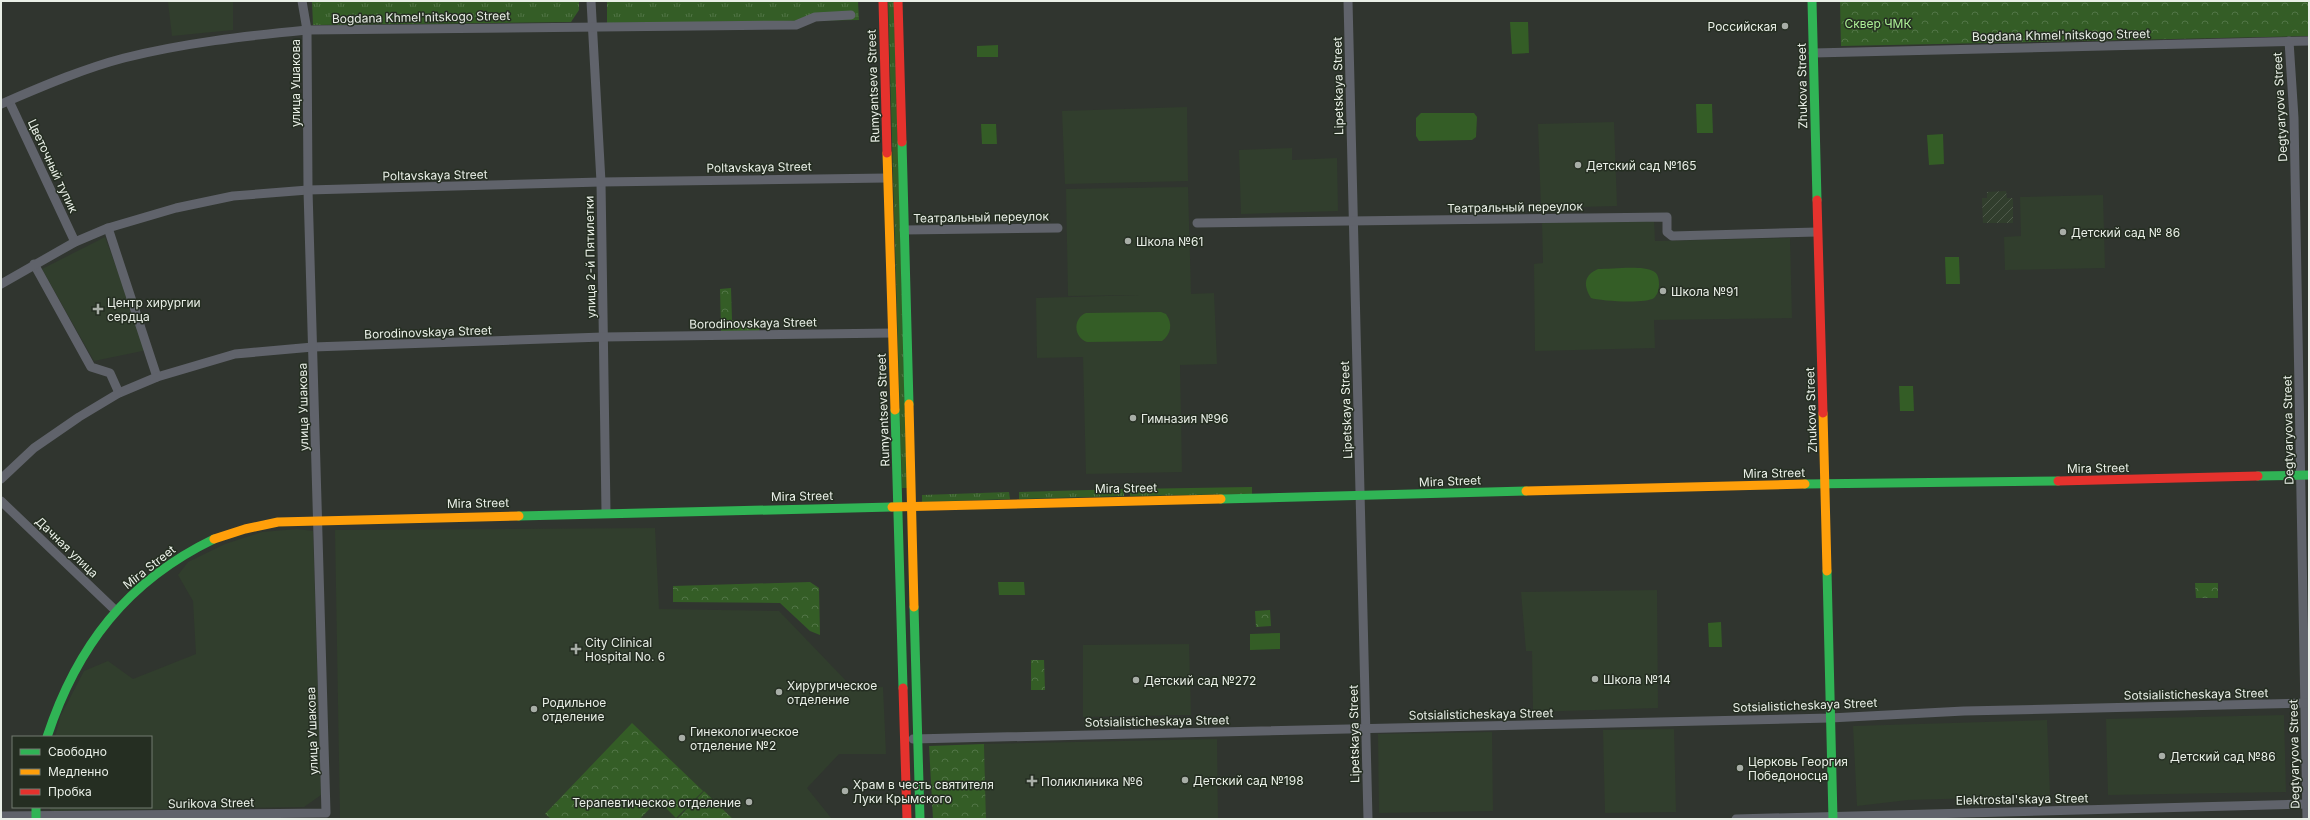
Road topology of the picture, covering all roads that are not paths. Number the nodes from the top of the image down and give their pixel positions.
1 (302, 1) edge
2 (591, 1) edge
3 (883, 1) edge
4 (898, 1) edge
5 (1348, 1) edge
6 (1812, 1) edge
7 (851, 15) dead end
8 (592, 27) junction
9 (307, 30) junction
10 (2289, 41) junction
11 (2309, 41) edge
12 (1813, 53) junction
13 (5, 102) edge
14 (888, 178) junction
15 (601, 182) junction
16 (308, 190) junction
17 (1353, 222) junction
18 (1197, 223) dead end
19 (108, 228) junction
20 (1058, 228) dead end
21 (904, 230) junction
22 (1817, 232) junction
23 (75, 242) junction
24 (34, 264) junction
25 (1, 284) edge
26 (892, 333) junction
27 (603, 337) junction
28 (313, 347) junction
29 (157, 377) junction
30 (118, 393) junction
31 (2305, 475) edge
32 (1, 479) edge
33 (1825, 484) junction
34 (1361, 495) junction
35 (1, 501) edge
36 (898, 505) junction
37 (912, 505) junction
38 (606, 512) junction
39 (317, 519) junction
40 (116, 611) junction
41 (2307, 703) edge
42 (1830, 718) junction
43 (1366, 728) junction
44 (47, 736) edge
45 (905, 739) junction
46 (918, 739) junction
47 (2308, 804) edge
48 (326, 813) joint
49 (1, 816) edge
50 (36, 818) edge
51 (1833, 818) edge
52 (907, 819) edge
53 (920, 819) edge
54 (1368, 819) edge
55 (1736, 819) edge
56 (2307, 819) edge

1 - 9 street, улица Ушакова
2 - 8 street, улица 2-й Пятилетки
3 - 14 main road, Rumyantseva Street
4 - 21 main road
5 - 17 street, Lipetskaya Street
6 - 12 main road, Zhukova Street
7 - 8 street, Bogdana Khmel'nitskogo Street
8 - 9 street, Bogdana Khmel'nitskogo Street
8 - 15 street, улица 2-й Пятилетки
9 - 13 street, Bogdana Khmel'nitskogo Street
9 - 16 street, улица Ушакова
10 - 11 street, Bogdana Khmel'nitskogo Street
10 - 12 street, Bogdana Khmel'nitskogo Street
10 - 31 street, Degtyaryova Street
12 - 22 main road, Zhukova Street
13 - 23 street, Цветочный тупик
14 - 15 street, Poltavskaya Street
14 - 26 main road, Rumyantseva Street
15 - 16 street, Poltavskaya Street
15 - 27 street, улица 2-й Пятилетки
16 - 19 street, Poltavskaya Street
16 - 28 street, улица Ушакова
17 - 18 street, Театральный переулок
17 - 22 street, Театральный переулок
17 - 34 street, Lipetskaya Street
19 - 23 street, Poltavskaya Street
19 - 29 street
20 - 21 street, Театральный переулок
21 - 37 main road
22 - 33 main road, Zhukova Street
23 - 24 street, Poltavskaya Street
24 - 25 street, Poltavskaya Street
24 - 30 street
26 - 27 street, Borodinovskaya Street
26 - 36 main road, Rumyantseva Street
27 - 28 street, Borodinovskaya Street
27 - 38 street, улица 2-й Пятилетки
28 - 29 street, Borodinovskaya Street
28 - 39 street, улица Ушакова
29 - 30 street, Borodinovskaya Street
30 - 32 street, Borodinovskaya Street
31 - 33 main road, Mira Street
31 - 41 street, Degtyaryova Street
33 - 34 main road, Mira Street
33 - 42 main road, Zhukova Street
34 - 37 main road, Mira Street
34 - 43 street, Lipetskaya Street
35 - 40 street, Дачная улица
36 - 37 main road, Mira Street
36 - 38 main road, Mira Street
36 - 45 main road, Rumyantseva Street
37 - 46 main road
38 - 39 main road, Mira Street
39 - 40 main road, Mira Street
39 - 48 street, улица Ушакова
40 - 44 main road, Mira Street
41 - 42 street, Sotsialisticheskaya Street
41 - 47 street, Degtyaryova Street
42 - 43 street, Sotsialisticheskaya Street
42 - 51 main road, Zhukova Street
43 - 46 street, Sotsialisticheskaya Street
43 - 54 street, Lipetskaya Street
45 - 46 street, Sotsialisticheskaya Street
45 - 52 main road, Rumyantseva Street
46 - 53 main road
47 - 51 street, Elektrostal'skaya Street
47 - 56 street, Degtyaryova Street
48 - 50 street, Surikova Street
49 - 50 street, Surikova Street
51 - 55 street, Elektrostal'skaya Street

